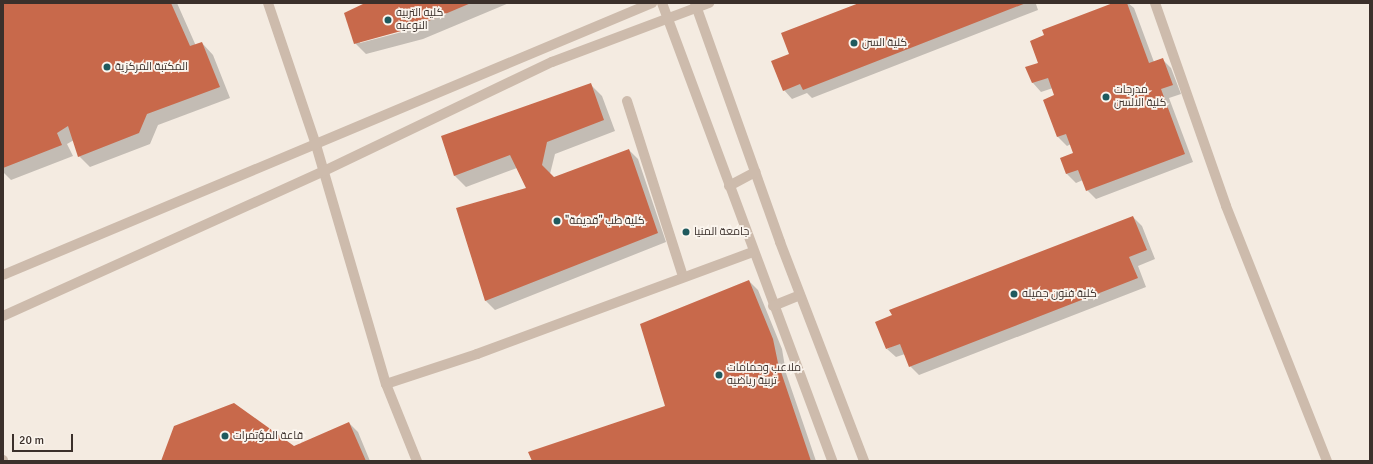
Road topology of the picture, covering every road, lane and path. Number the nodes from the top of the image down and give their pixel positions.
1 (268, 3) edge
2 (652, 3) edge
3 (662, 3) edge
4 (709, 3) edge
5 (1155, 3) edge
6 (696, 5) edge
7 (668, 18) junction
8 (627, 101) dead end
9 (316, 145) junction
10 (324, 172) junction
11 (755, 172) junction
12 (729, 186) junction
13 (753, 252) junction
14 (3, 275) edge
15 (684, 276) junction
16 (800, 295) junction
17 (773, 306) junction
18 (3, 316) edge
19 (386, 384) junction
20 (417, 461) edge
21 (832, 461) edge
22 (864, 461) edge
23 (1327, 461) edge

1 - 9 lane
2 - 9 lane
3 - 7 lane
4 - 6 lane
5 - 23 lane
6 - 7 lane
6 - 11 lane
7 - 10 lane
7 - 12 lane
8 - 15 lane
9 - 10 lane
9 - 14 lane
10 - 18 lane
10 - 19 lane
11 - 12 lane
11 - 16 lane
12 - 13 lane
13 - 15 lane
13 - 17 lane
15 - 19 lane
16 - 17 lane
16 - 22 lane
17 - 21 lane
19 - 20 lane

